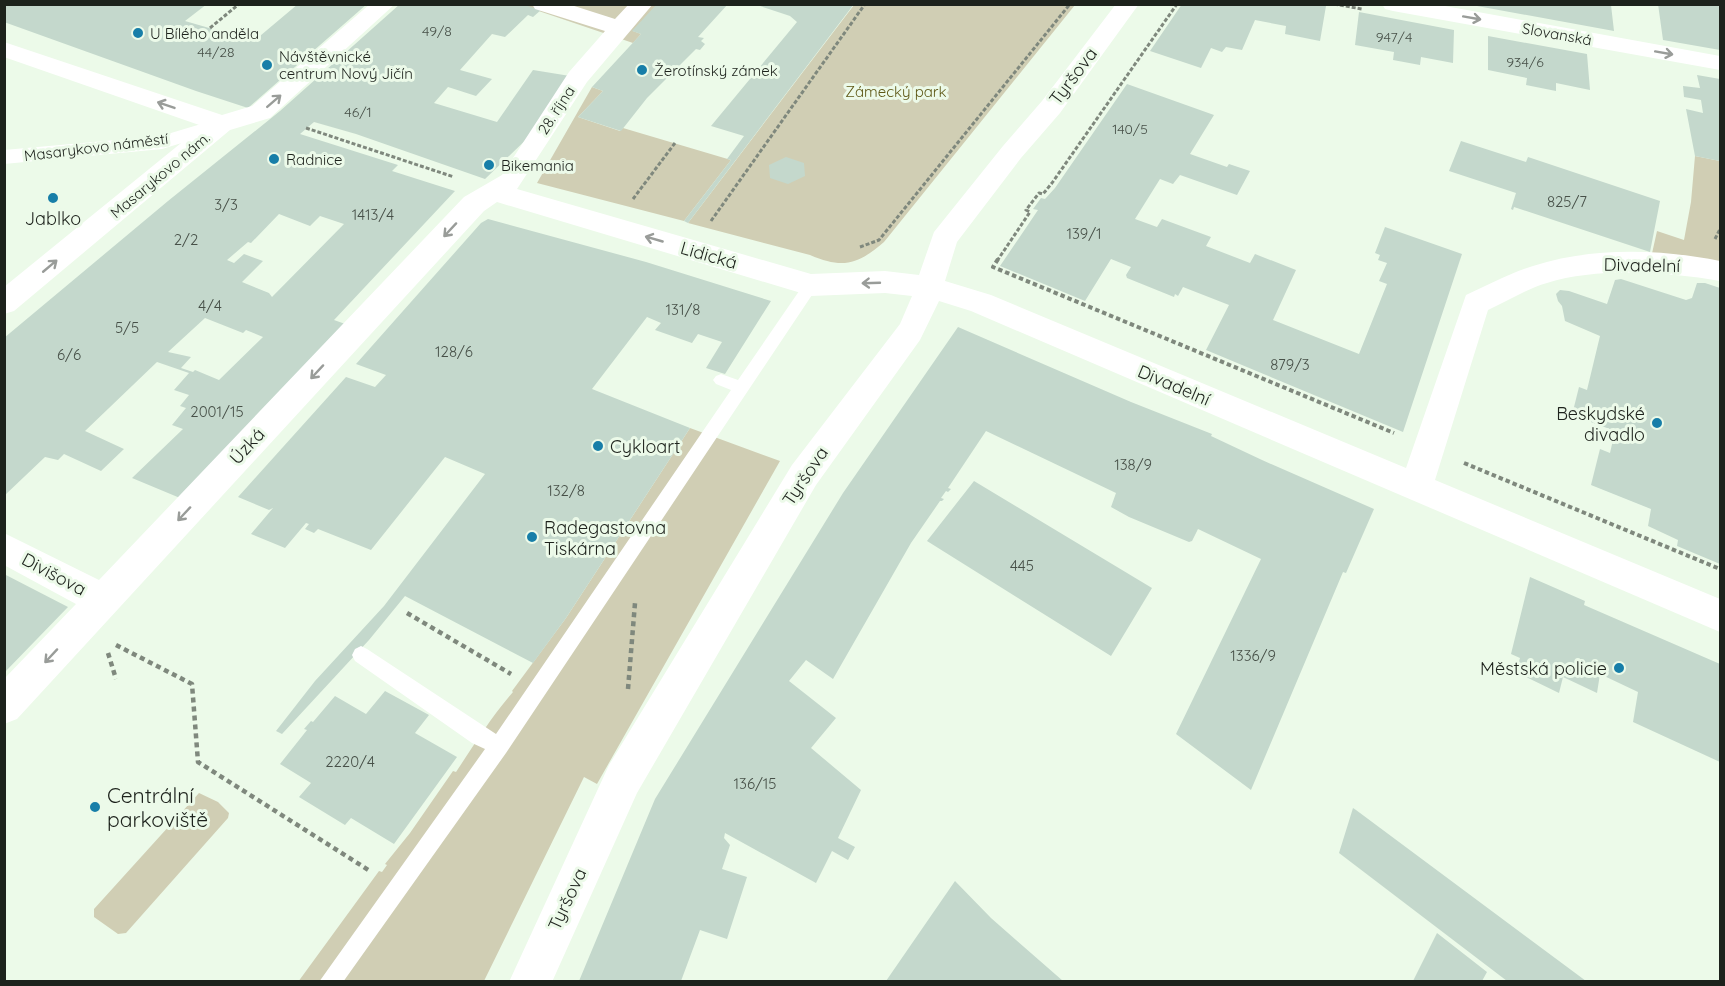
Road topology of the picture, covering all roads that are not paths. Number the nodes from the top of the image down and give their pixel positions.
1 (384, 4) edge
2 (543, 4) edge
3 (642, 4) edge
4 (1128, 4) edge
5 (1393, 4) edge
6 (620, 28) junction
7 (4, 49) edge
8 (1720, 63) edge
9 (221, 124) junction
10 (4, 157) edge
11 (494, 192) junction
12 (1720, 271) edge
13 (811, 285) junction
14 (930, 287) junction
15 (4, 303) edge
16 (721, 380) dead end
17 (742, 388) junction
18 (1416, 487) junction
19 (4, 548) edge
20 (103, 600) junction
21 (1720, 616) edge
22 (361, 655) dead end
23 (4, 706) edge
24 (499, 746) junction
25 (330, 981) edge
26 (530, 981) edge

9 -> 1 street
2 - 6 street
3 - 6 street, 28. října
4 - 14 street, Tyršova
5 -> 8 street, Slovanská
6 - 11 street, 28. října
9 -> 7 street, Masarykovo nám.
9 - 10 street, Masarykovo náměstí
15 -> 9 street, Masarykovo nám.
13 -> 11 street, Lidická
11 -> 20 street, Úzká
12 - 18 street, Divadelní
14 -> 13 street, Lidická
13 - 17 lane
14 - 18 street, Divadelní
14 - 26 street, Tyršova
16 - 17 lane
17 - 24 lane
18 - 21 street, Divadelní
19 - 20 street, Divišova
20 -> 23 street, Úzká
22 - 24 lane
24 - 25 lane

